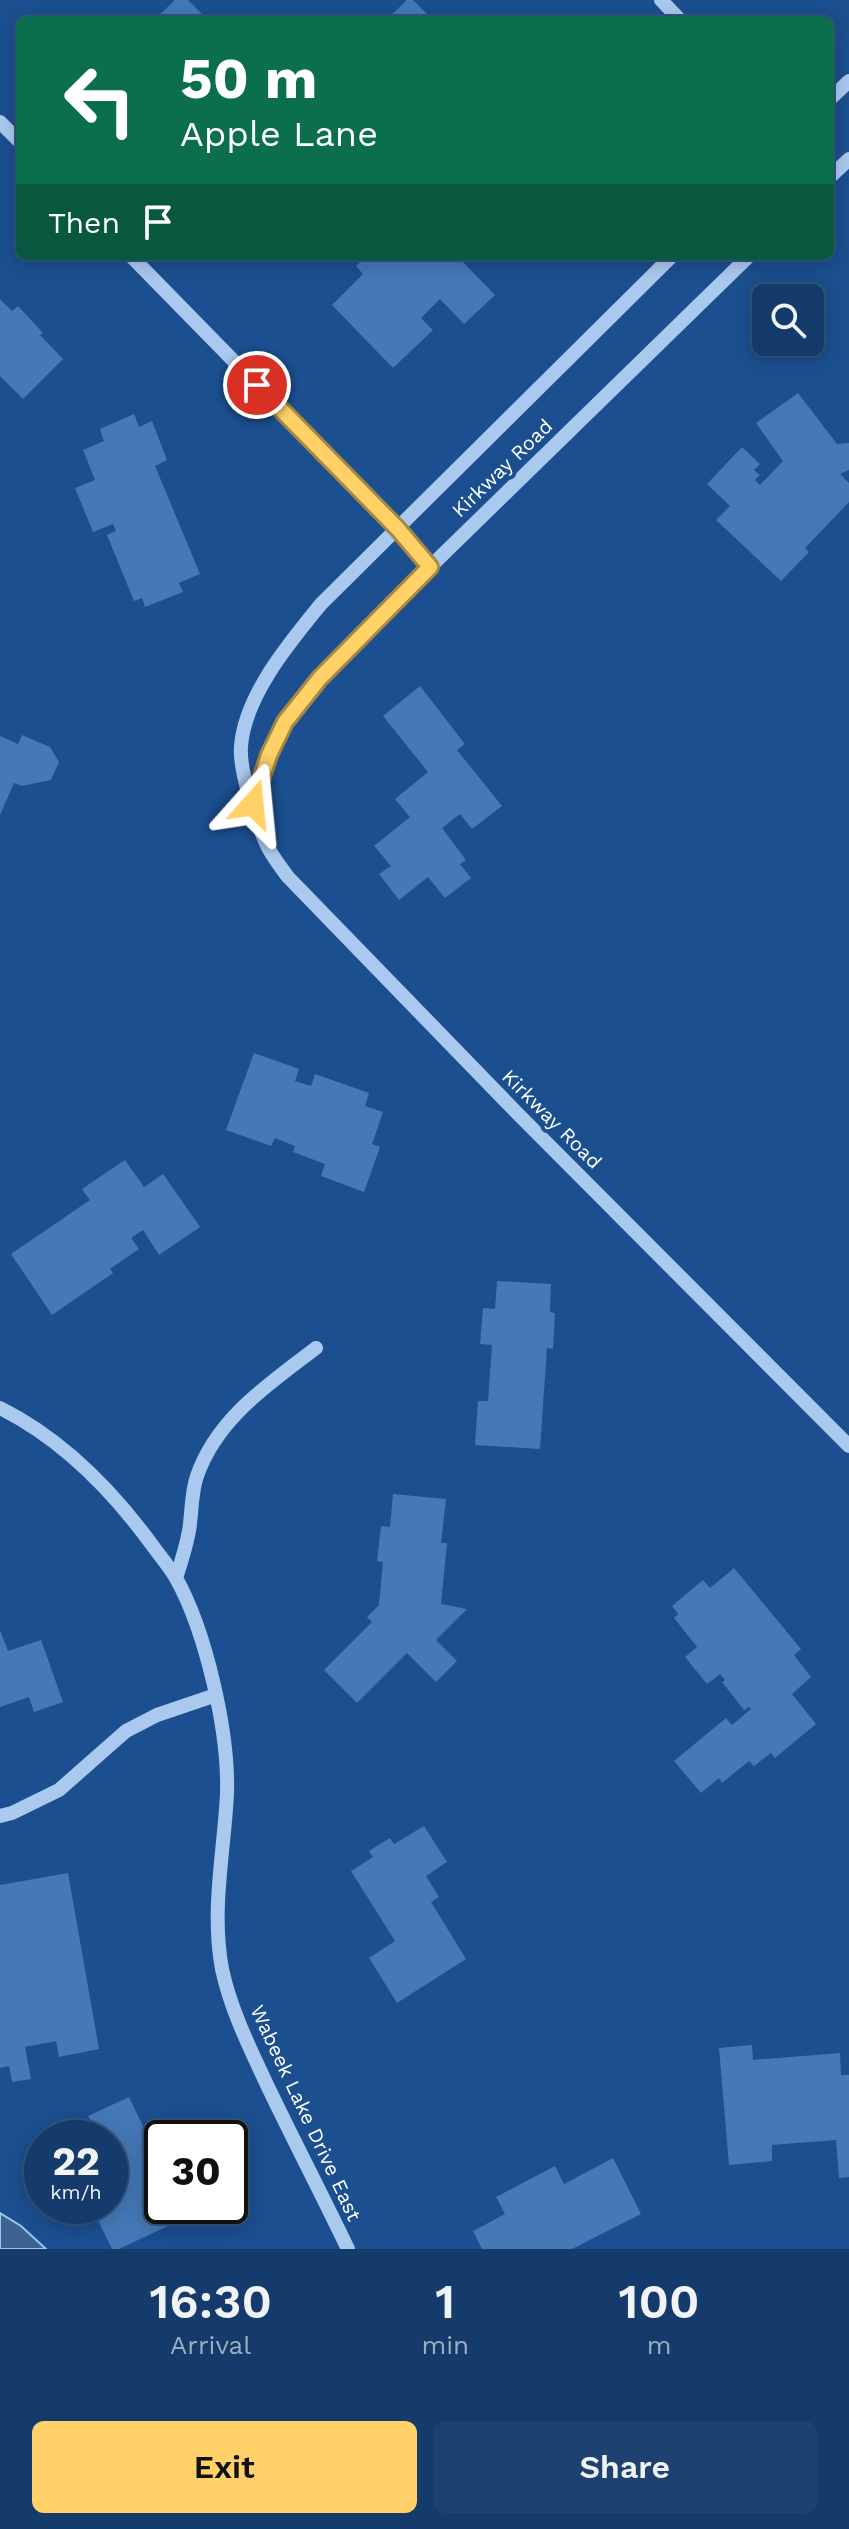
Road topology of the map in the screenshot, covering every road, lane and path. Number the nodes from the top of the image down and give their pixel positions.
1 (661, 0) edge
2 (676, 16) edge
3 (849, 81) edge
4 (834, 95) edge
5 (0, 122) edge
6 (16, 138) edge
7 (849, 159) edge
8 (834, 172) edge
9 (135, 260) edge
10 (668, 260) edge
11 (745, 260) edge
12 (398, 529) junction
13 (430, 567) junction
14 (253, 804) junction
15 (316, 1348) dead end
16 (0, 1408) edge
17 (849, 1446) edge
18 (176, 1578) junction
19 (216, 1695) junction
20 (0, 1816) edge
21 (348, 2249) edge

1 - 2 street
3 - 4 street
5 - 6 street
7 - 8 street
9 - 12 street
10 - 12 street, Kirkway Road
11 - 13 street, Kirkway Road
12 - 13 street
12 - 14 street, Kirkway Road
13 - 14 street, Kirkway Road
14 - 17 street, Kirkway Road
15 - 18 street
16 - 18 street, Wabeek Lake Drive East
18 - 19 street, Wabeek Lake Drive East
19 - 20 street
19 - 21 street, Wabeek Lake Drive East

